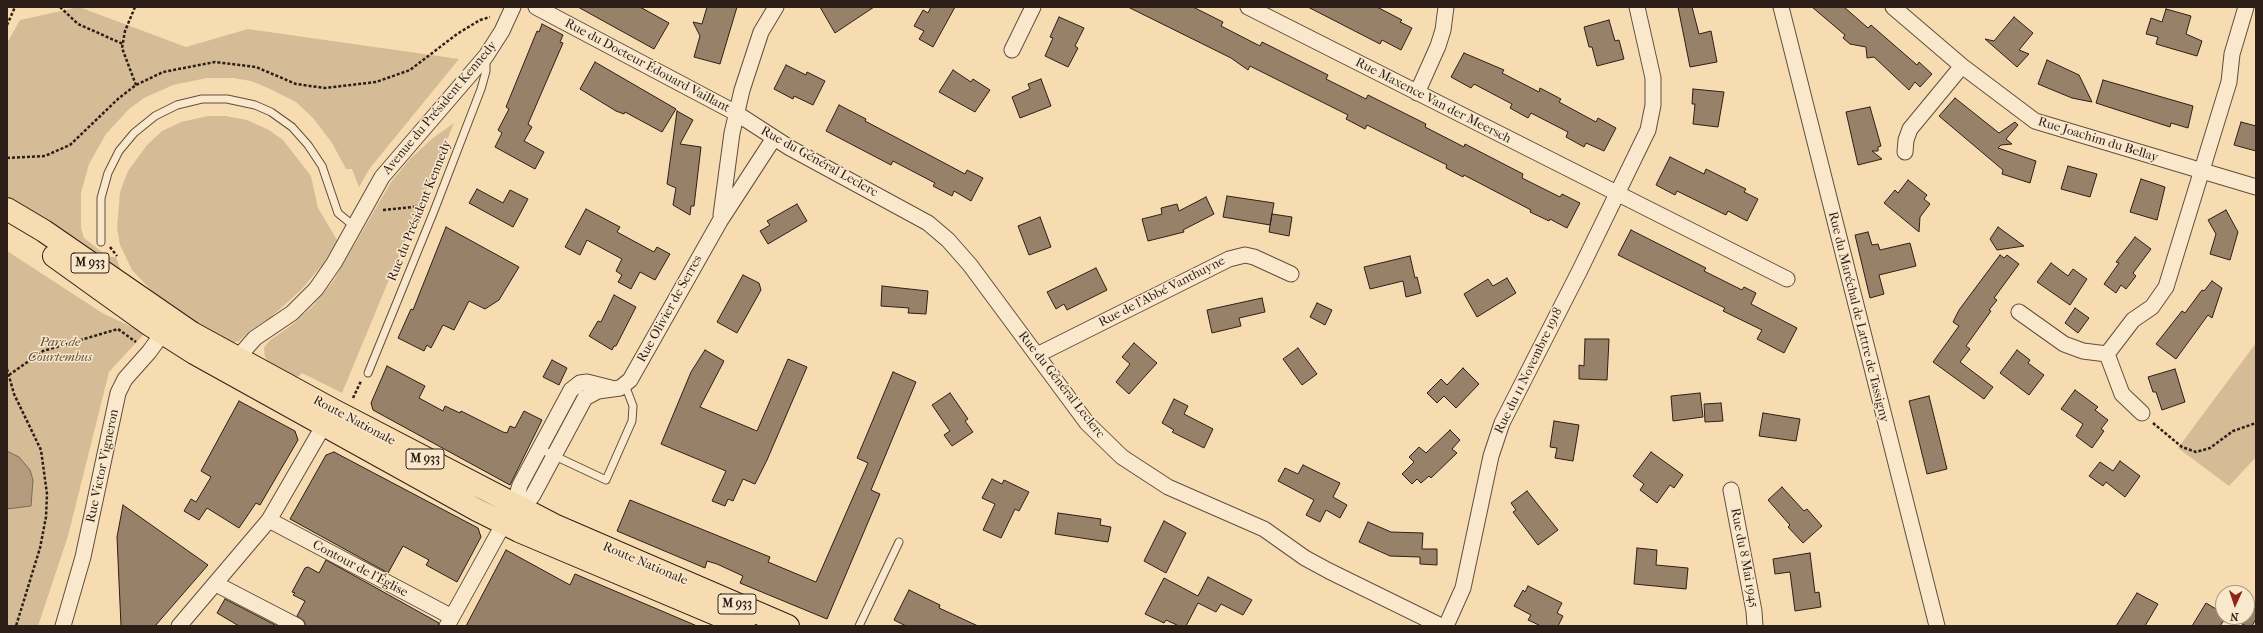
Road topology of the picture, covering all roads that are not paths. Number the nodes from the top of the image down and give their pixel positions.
1 (536, 7) edge
2 (776, 7) edge
3 (1033, 7) edge
4 (1248, 7) edge
5 (1446, 7) edge
6 (1637, 7) edge
7 (1781, 7) edge
8 (1893, 7) edge
9 (2246, 7) edge
10 (511, 13) edge
11 (1012, 50) dead end
12 (486, 56) junction
13 (1962, 66) junction
14 (1417, 93) junction
15 (736, 114) junction
16 (774, 138) junction
17 (1905, 152) dead end
18 (2202, 171) junction
19 (2256, 187) edge
20 (1618, 195) junction
21 (7, 209) edge
22 (720, 221) junction
23 (7, 223) edge
24 (355, 227) junction
25 (101, 242) dead end
26 (1291, 274) dead end
27 (1787, 279) dead end
28 (2019, 312) dead end
29 (168, 326) junction
30 (2107, 354) junction
31 (1037, 355) junction
32 (231, 365) junction
33 (368, 373) dead end
34 (620, 387) junction
35 (2142, 413) road end
36 (328, 418) junction
37 (540, 449) junction
38 (553, 457) junction
39 (1731, 490) dead end
40 (514, 505) junction
41 (268, 520) junction
42 (504, 524) junction
43 (899, 542) dead end
44 (216, 584) junction
45 (450, 622) edge
46 (63, 626) edge
47 (179, 626) edge
48 (297, 626) edge
49 (744, 626) edge
50 (788, 626) edge
51 (859, 626) edge
52 (1441, 626) edge
53 (1446, 626) edge
54 (1755, 626) edge
55 (1937, 626) edge

1 - 15 street, Rue du Docteur Édouard Vaillant
2 - 15 street, Rue Olivier de Serres
3 - 11 street
4 - 14 street, Rue Maxence Van der Meersch
5 - 14 street
6 - 20 street, Rue du 11 Novembre 1918
7 - 55 street, Rue du Maréchal de Lattre de Tassigny
8 - 13 street, Rue Joachim du Bellay
9 - 18 street
10 - 12 street, Avenue du Président Kennedy
12 - 24 street, Avenue du Président Kennedy
12 - 33 lane, Rue du Président Kennedy
13 - 17 street
13 - 18 street, Rue Joachim du Bellay
14 - 20 street, Rue Maxence Van der Meersch
15 - 16 street, Rue du Général Leclerc
15 - 22 street, Rue Olivier de Serres
16 - 22 street, Rue Olivier de Serres
16 - 31 street, Rue du Général Leclerc
18 - 19 street, Rue Joachim du Bellay
18 - 30 street
20 - 27 street
20 - 53 street, Rue du 11 Novembre 1918
21 - 29 main road, Route Nationale / M 933
22 - 34 street, Rue Olivier de Serres
23 - 29 main road, Route Nationale / M 933
24 - 25 lane
24 - 32 street, Avenue du Président Kennedy
26 - 31 street, Rue de l'Abbé Vanthuyne
28 - 30 street
29 - 32 main road, Route Nationale / M 933
29 - 46 street, Rue Victor Vigneron
30 - 35 street
31 - 52 street, Rue du Général Leclerc
32 - 36 main road, Route Nationale / M 933
34 - 37 street
34 - 38 street
34 - 38 lane
36 - 40 main road, Route Nationale / M 933
36 - 41 street
36 - 42 main road, Route Nationale / M 933
37 - 38 lane
37 - 40 street
38 - 40 street
39 - 54 street, Rue du 8 Mai 1945
40 - 42 street
40 - 50 main road, Route Nationale / M 933
41 - 44 street
41 - 45 street, Contour de l'Église
42 - 45 street
42 - 49 main road, Route Nationale / M 933
43 - 51 lane
44 - 47 street
44 - 48 street

